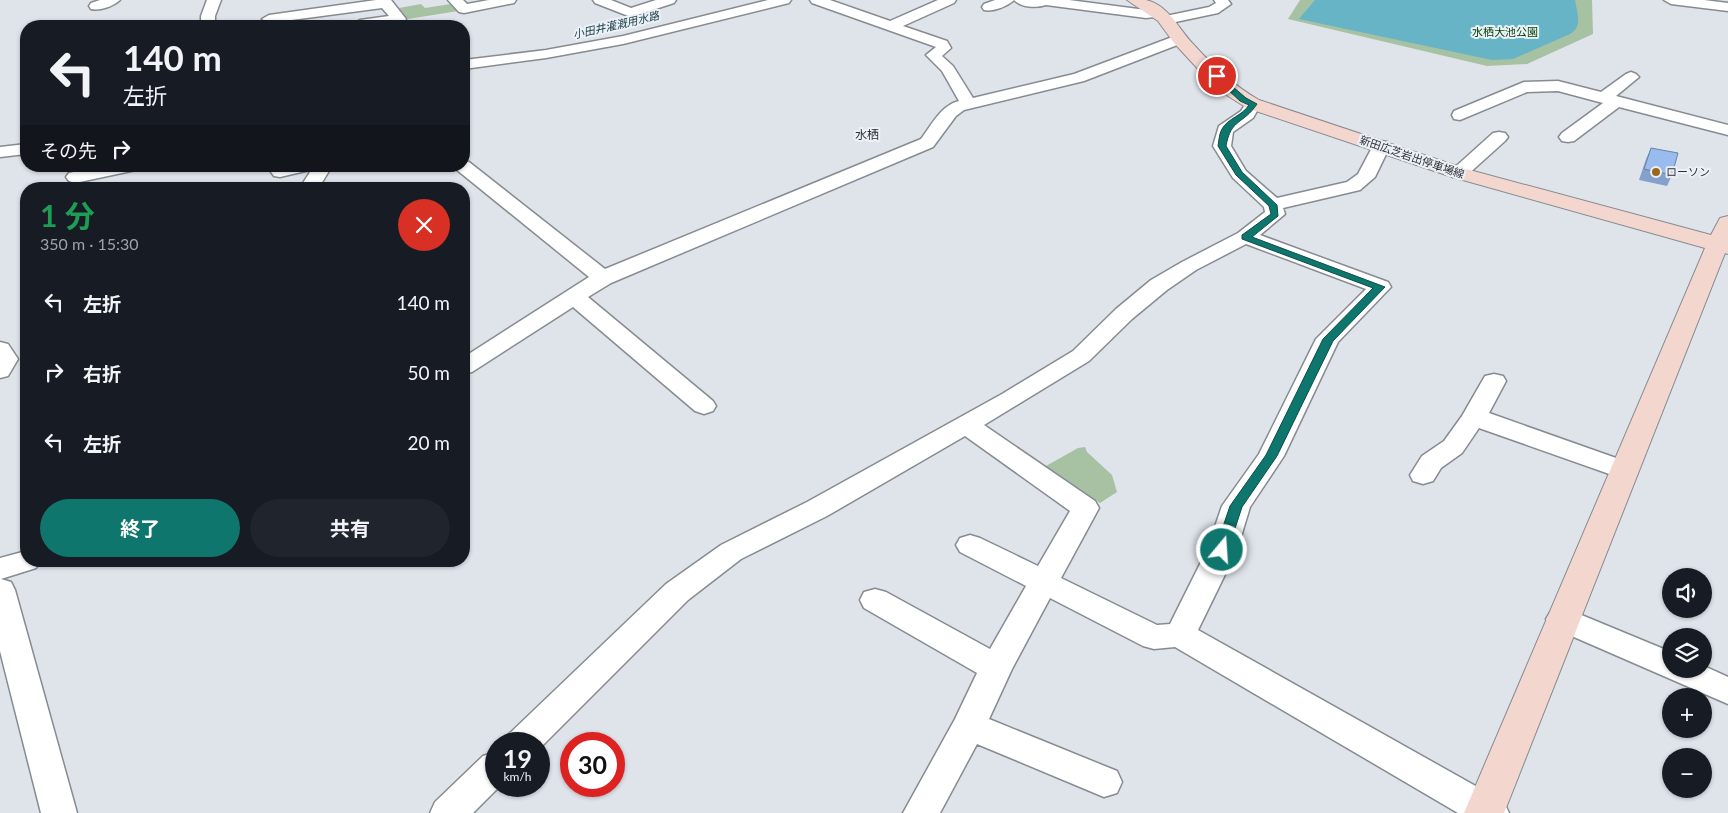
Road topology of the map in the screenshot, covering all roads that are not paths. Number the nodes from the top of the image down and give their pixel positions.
1 (113, 0) edge
2 (214, 0) edge
3 (455, 0) edge
4 (509, 0) edge
5 (600, 0) edge
6 (784, 0) edge
7 (817, 0) edge
8 (864, 0) edge
9 (949, 0) edge
10 (1007, 0) edge
11 (1022, 0) edge
12 (1134, 0) edge
13 (1221, 0) edge
14 (384, 2) edge
15 (1670, 3) edge
16 (96, 6) dead end
17 (671, 7) edge
18 (990, 7) dead end
19 (1728, 7) edge
20 (842, 9) junction
21 (631, 13) junction
22 (1162, 17) junction
23 (269, 18) dead end
24 (208, 20) edge
25 (385, 20) edge
26 (647, 20) junction
27 (890, 26) junction
28 (664, 28) junction
29 (1180, 39) junction
30 (470, 64) edge
31 (1631, 77) dead end
32 (1610, 100) junction
33 (968, 103) junction
34 (1253, 104) junction
35 (1460, 115) dead end
36 (1728, 130) edge
37 (1499, 137) dead end
38 (1568, 137) dead end
39 (1381, 146) junction
40 (20, 150) edge
41 (0, 152) edge
42 (101, 172) edge
43 (470, 172) edge
44 (1459, 173) junction
45 (76, 177) dead end
46 (1273, 205) junction
47 (1245, 237) junction
48 (1724, 238) edge
49 (603, 278) junction
50 (574, 296) junction
51 (0, 349) edge
52 (470, 363) edge
53 (0, 372) edge
54 (1494, 381) dead end
55 (704, 406) dead end
56 (1474, 417) junction
57 (967, 425) junction
58 (1624, 470) junction
59 (1423, 476) dead end
60 (970, 545) dead end
61 (20, 563) edge
62 (0, 569) edge
63 (1044, 582) junction
64 (0, 590) edge
65 (875, 600) dead end
66 (1562, 619) junction
67 (1180, 635) junction
68 (1662, 662) edge
69 (996, 668) junction
70 (1699, 678) edge
71 (1728, 690) edge
72 (969, 726) junction
73 (533, 732) edge
74 (485, 778) edge
75 (1104, 782) dead end
76 (1487, 812) edge
77 (59, 813) edge
78 (448, 813) edge
79 (921, 813) edge

1 - 16 street
2 - 24 street
3 - 4 street
5 - 21 street
6 - 28 street
7 - 20 street
8 - 20 street
9 - 27 street
10 - 18 street
11 - 22 street
12 - 22 main road, 新田広芝岩出停車場線
13 - 22 street
14 - 23 street
14 - 25 street
15 - 19 street
17 - 21 street
17 - 26 street
20 - 27 street
21 - 26 street
22 - 29 main road, 新田広芝岩出停車場線
26 - 28 street
27 - 33 street
28 - 30 street
29 - 33 street
29 - 34 main road, 新田広芝岩出停車場線
31 - 32 street
32 - 35 street
32 - 36 street
32 - 38 street
33 - 49 street
34 - 39 main road, 新田広芝岩出停車場線
34 - 46 street
37 - 44 street
39 - 44 main road, 新田広芝岩出停車場線
39 - 46 street
40 - 41 street
42 - 45 street
43 - 49 street
44 - 48 main road, 新田広芝岩出停車場線
46 - 47 street
47 - 57 street
47 - 67 street
48 - 58 main road
49 - 50 street
50 - 52 street
50 - 55 street
51 - 53 street
54 - 56 street
56 - 58 street
56 - 59 street
57 - 63 street
57 - 73 street
58 - 66 main road
60 - 63 street
61 - 62 street
63 - 67 street
63 - 69 street
64 - 77 street
65 - 69 street
66 - 68 street
66 - 76 main road
67 - 76 street
69 - 72 street
70 - 71 street
72 - 75 street
72 - 79 street
74 - 78 street

